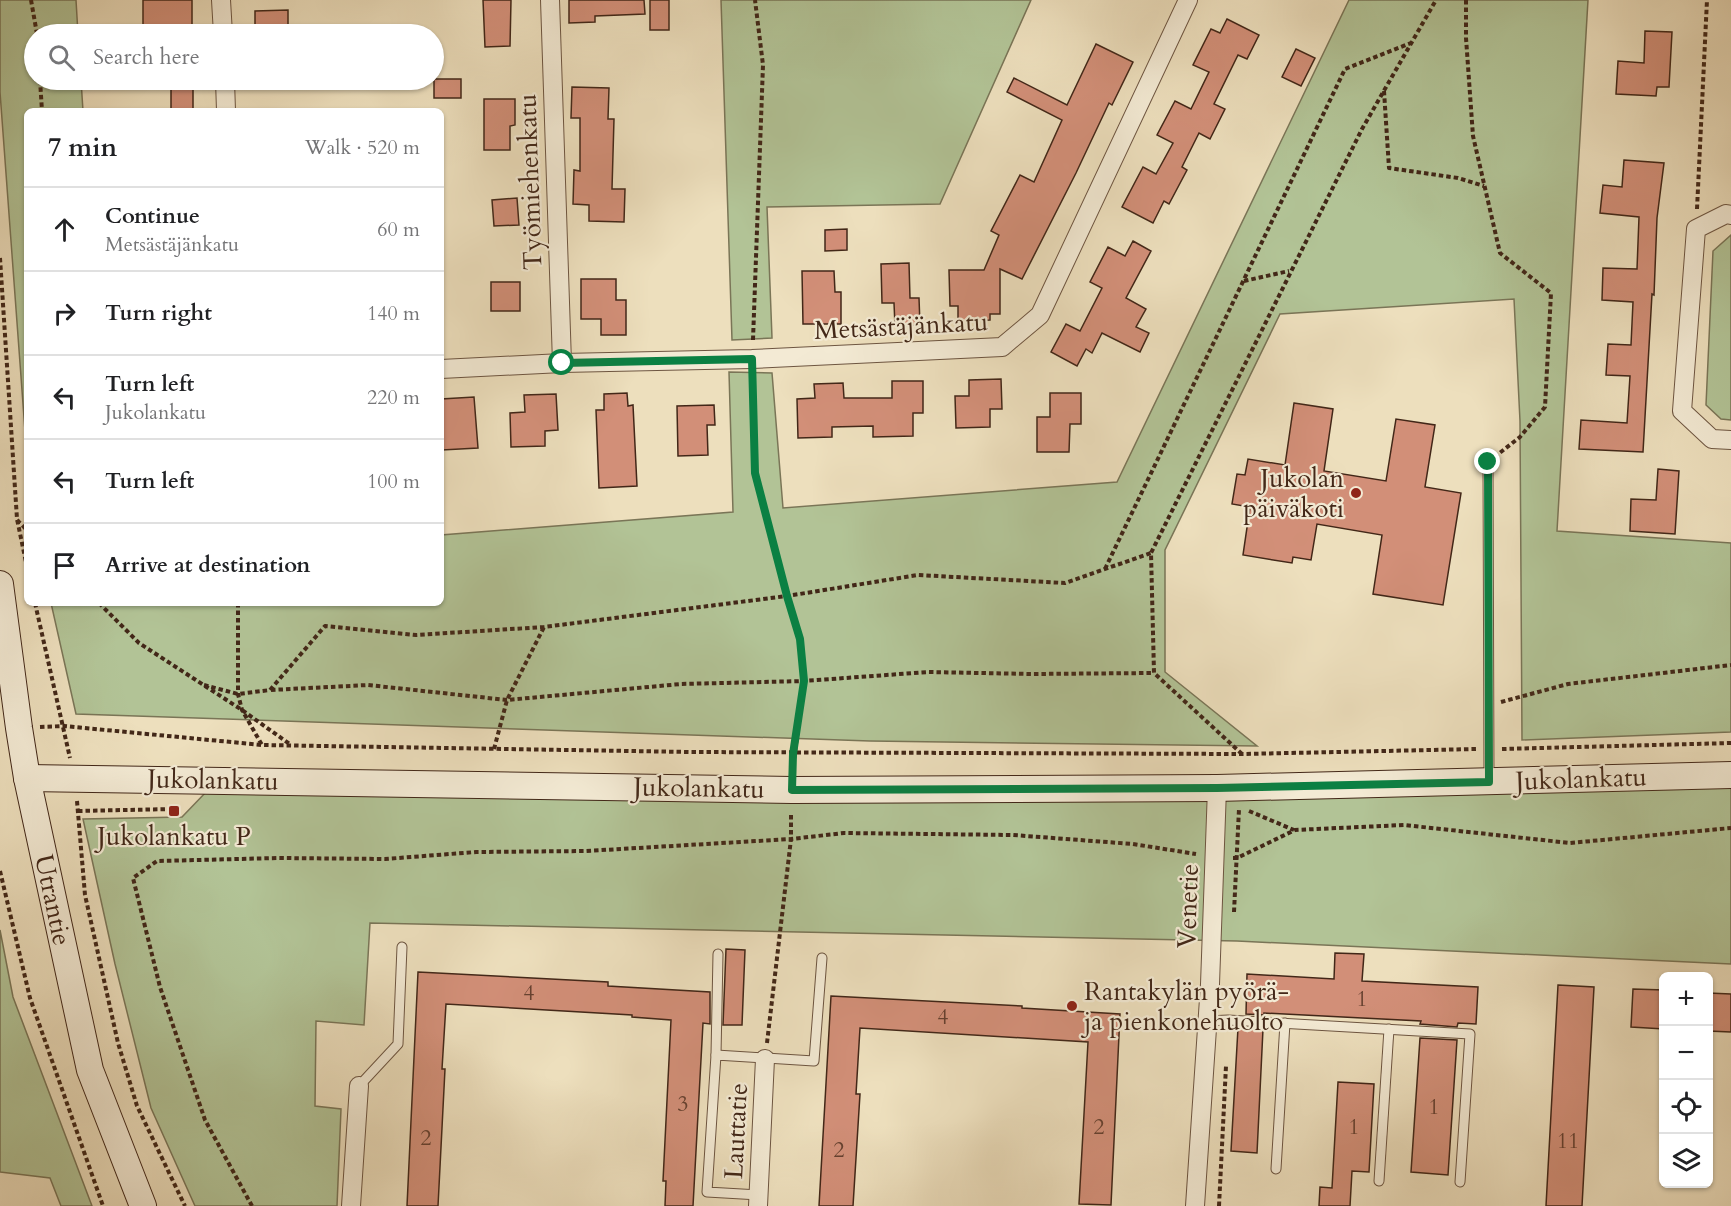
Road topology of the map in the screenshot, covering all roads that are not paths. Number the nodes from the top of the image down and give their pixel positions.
1 (221, 0) edge
2 (549, 0) edge
3 (1188, 0) edge
4 (222, 24) edge
5 (225, 90) edge
6 (226, 108) edge
7 (1731, 215) edge
8 (562, 363) junction
9 (444, 369) edge
10 (1731, 440) edge
11 (1488, 462) road end
12 (0, 584) edge
13 (1731, 775) edge
14 (27, 778) junction
15 (1489, 782) junction
16 (1217, 788) junction
17 (402, 947) dead end
18 (718, 954) dead end
19 (822, 958) dead end
20 (1208, 1021) junction
21 (1285, 1023) junction
22 (1389, 1029) junction
23 (716, 1055) junction
24 (765, 1059) junction
25 (359, 1086) joint
26 (1276, 1169) dead end
27 (1379, 1181) dead end
28 (1460, 1182) dead end
29 (758, 1200) edge
30 (143, 1206) edge
31 (351, 1206) edge
32 (1195, 1206) edge

1 - 4 street
2 - 8 street, Työmiehenkatu
3 - 8 street, Metsästäjänkatu
5 - 6 street
7 - 10 street
8 - 9 street, Metsästäjänkatu
11 - 15 lane
12 - 14 main road, Utrantie
13 - 15 main road, Jukolankatu
14 - 16 main road, Jukolankatu
14 - 30 main road, Utrantie
15 - 16 main road, Jukolankatu
16 - 20 street, Venetie
17 - 25 lane
18 - 23 lane
19 - 24 lane
20 - 21 lane
20 - 32 street, Venetie
21 - 22 lane
21 - 26 lane
22 - 27 lane
22 - 28 lane
23 - 24 lane
23 - 29 lane
24 - 29 street, Lauttatie
25 - 31 street

